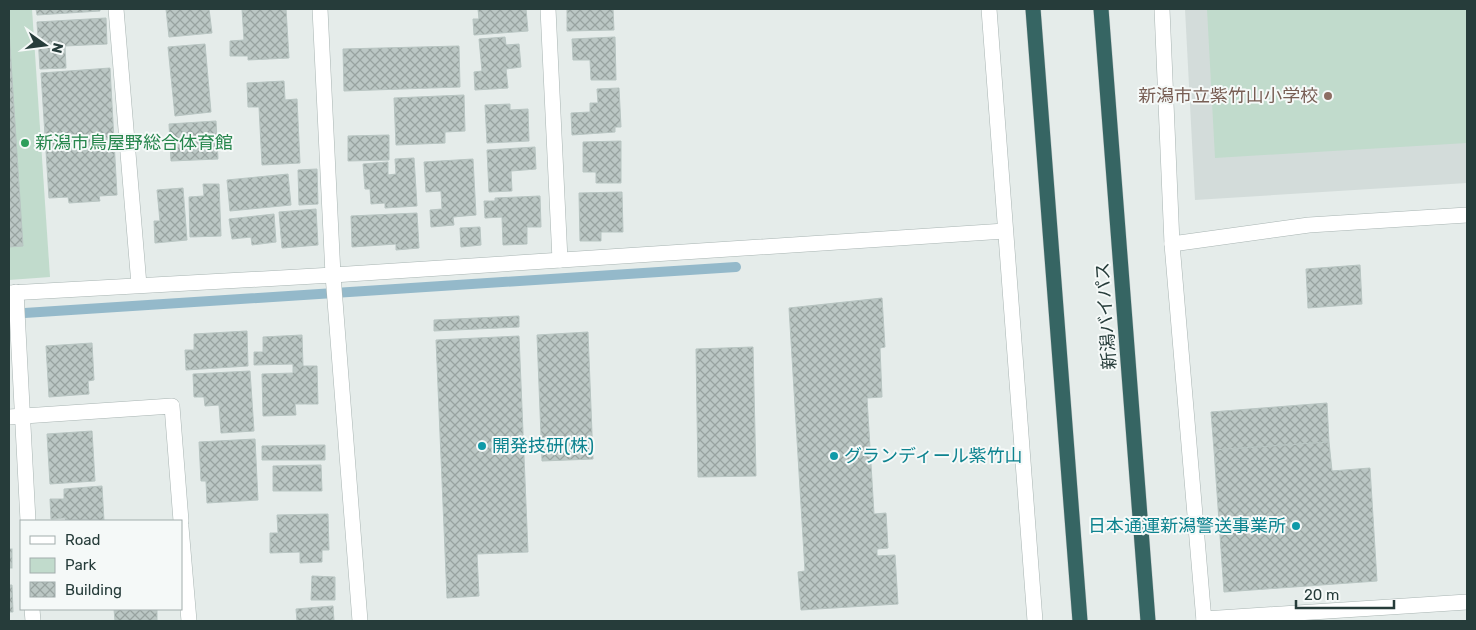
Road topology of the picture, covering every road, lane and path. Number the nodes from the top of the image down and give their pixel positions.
1 (116, 9) edge
2 (320, 9) edge
3 (548, 9) edge
4 (989, 9) edge
5 (1033, 9) edge
6 (1102, 9) edge
7 (1162, 9) edge
8 (1467, 215) edge
9 (1005, 231) junction
10 (1172, 244) junction
11 (560, 260) junction
12 (333, 275) junction
13 (139, 286) junction
14 (12, 292) edge
15 (15, 417) edge
16 (28, 520) edge
17 (181, 520) edge
18 (182, 539) edge
19 (1467, 602) edge
20 (1204, 620) edge
21 (189, 621) edge
22 (360, 621) edge
23 (1035, 621) edge
24 (1080, 621) edge
25 (1148, 621) edge

1 - 13 street
2 - 12 street
3 - 11 street
4 - 9 street
5 - 24 highway
6 - 25 highway, 新潟バイパス
7 - 10 street
8 - 10 street
9 - 11 street
9 - 23 street
10 - 20 street
11 - 12 street
12 - 13 street
12 - 22 street
13 - 14 street
14 - 15 street
15 - 16 street
15 - 17 street
18 - 21 street
19 - 20 street

